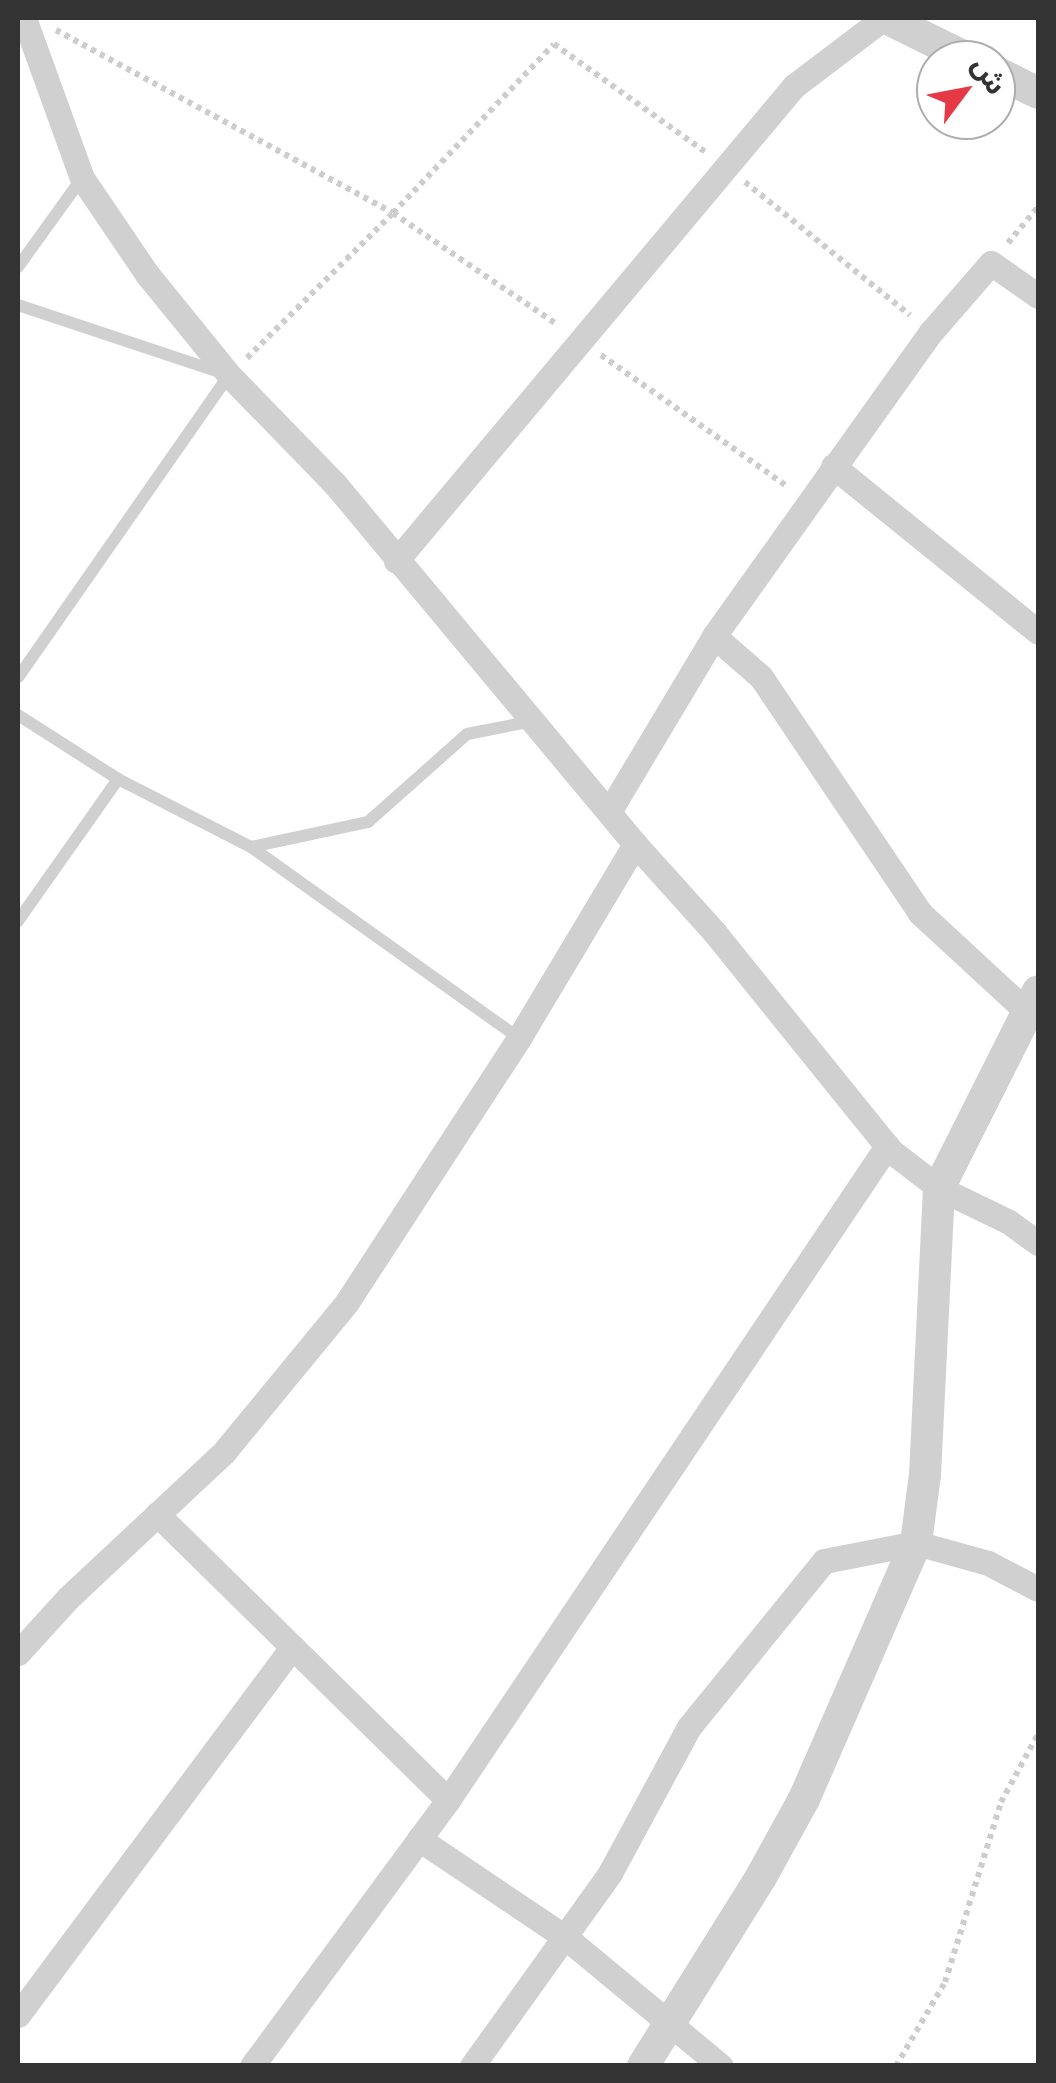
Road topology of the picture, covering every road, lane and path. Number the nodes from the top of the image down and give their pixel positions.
1 (24, 18) edge
2 (885, 18) edge
3 (50, 27) dead end
4 (931, 40) edge
5 (726, 167) junction
6 (82, 178) junction
7 (1038, 207) edge
8 (393, 213) junction
9 (991, 263) junction
10 (18, 268) edge
11 (1038, 296) edge
12 (18, 305) edge
13 (931, 332) junction
14 (581, 340) junction
15 (229, 375) junction
16 (833, 466) junction
17 (808, 500) junction
18 (396, 561) junction
19 (1038, 632) edge
20 (714, 636) junction
21 (18, 676) edge
22 (18, 715) edge
23 (533, 721) junction
24 (118, 780) junction
25 (610, 810) junction
26 (635, 844) junction
27 (250, 847) junction
28 (18, 922) edge
29 (1032, 1001) edge
30 (520, 1038) junction
31 (886, 1146) junction
32 (939, 1188) junction
33 (1038, 1243) edge
34 (158, 1514) junction
35 (916, 1543) junction
36 (1038, 1589) edge
37 (292, 1646) junction
38 (18, 1653) edge
39 (1038, 1734) edge
40 (448, 1800) junction
41 (419, 1839) junction
42 (565, 1937) junction
43 (18, 2014) edge
44 (667, 2025) junction
45 (252, 2066) edge
46 (472, 2066) edge
47 (643, 2066) edge
48 (720, 2066) edge
49 (896, 2066) edge

1 - 6 street
2 - 4 street
2 - 5 street
3 - 8 path
5 - 8 path
5 - 13 path
5 - 14 street
6 - 10 lane
6 - 15 street
7 - 9 path
8 - 14 path
8 - 15 path
9 - 11 street
9 - 13 street
12 - 15 lane
13 - 16 street
14 - 17 path
14 - 18 street
15 - 18 street
15 - 21 lane
16 - 17 street
16 - 19 street
17 - 20 street
18 - 23 street
20 - 25 street
20 - 29 street
22 - 24 lane
23 - 25 street
23 - 27 lane
24 - 27 lane
24 - 28 lane
25 - 26 street
26 - 30 street
26 - 31 street
27 - 30 lane
29 - 32 street
30 - 34 street
31 - 32 street
31 - 40 street
32 - 33 street
32 - 35 street
34 - 37 street
34 - 38 street
35 - 36 street
35 - 42 street
35 - 44 street
37 - 40 street
37 - 43 street
39 - 49 path
40 - 41 street
41 - 42 street
41 - 45 street
42 - 44 street
42 - 46 street
44 - 47 street
44 - 48 street

